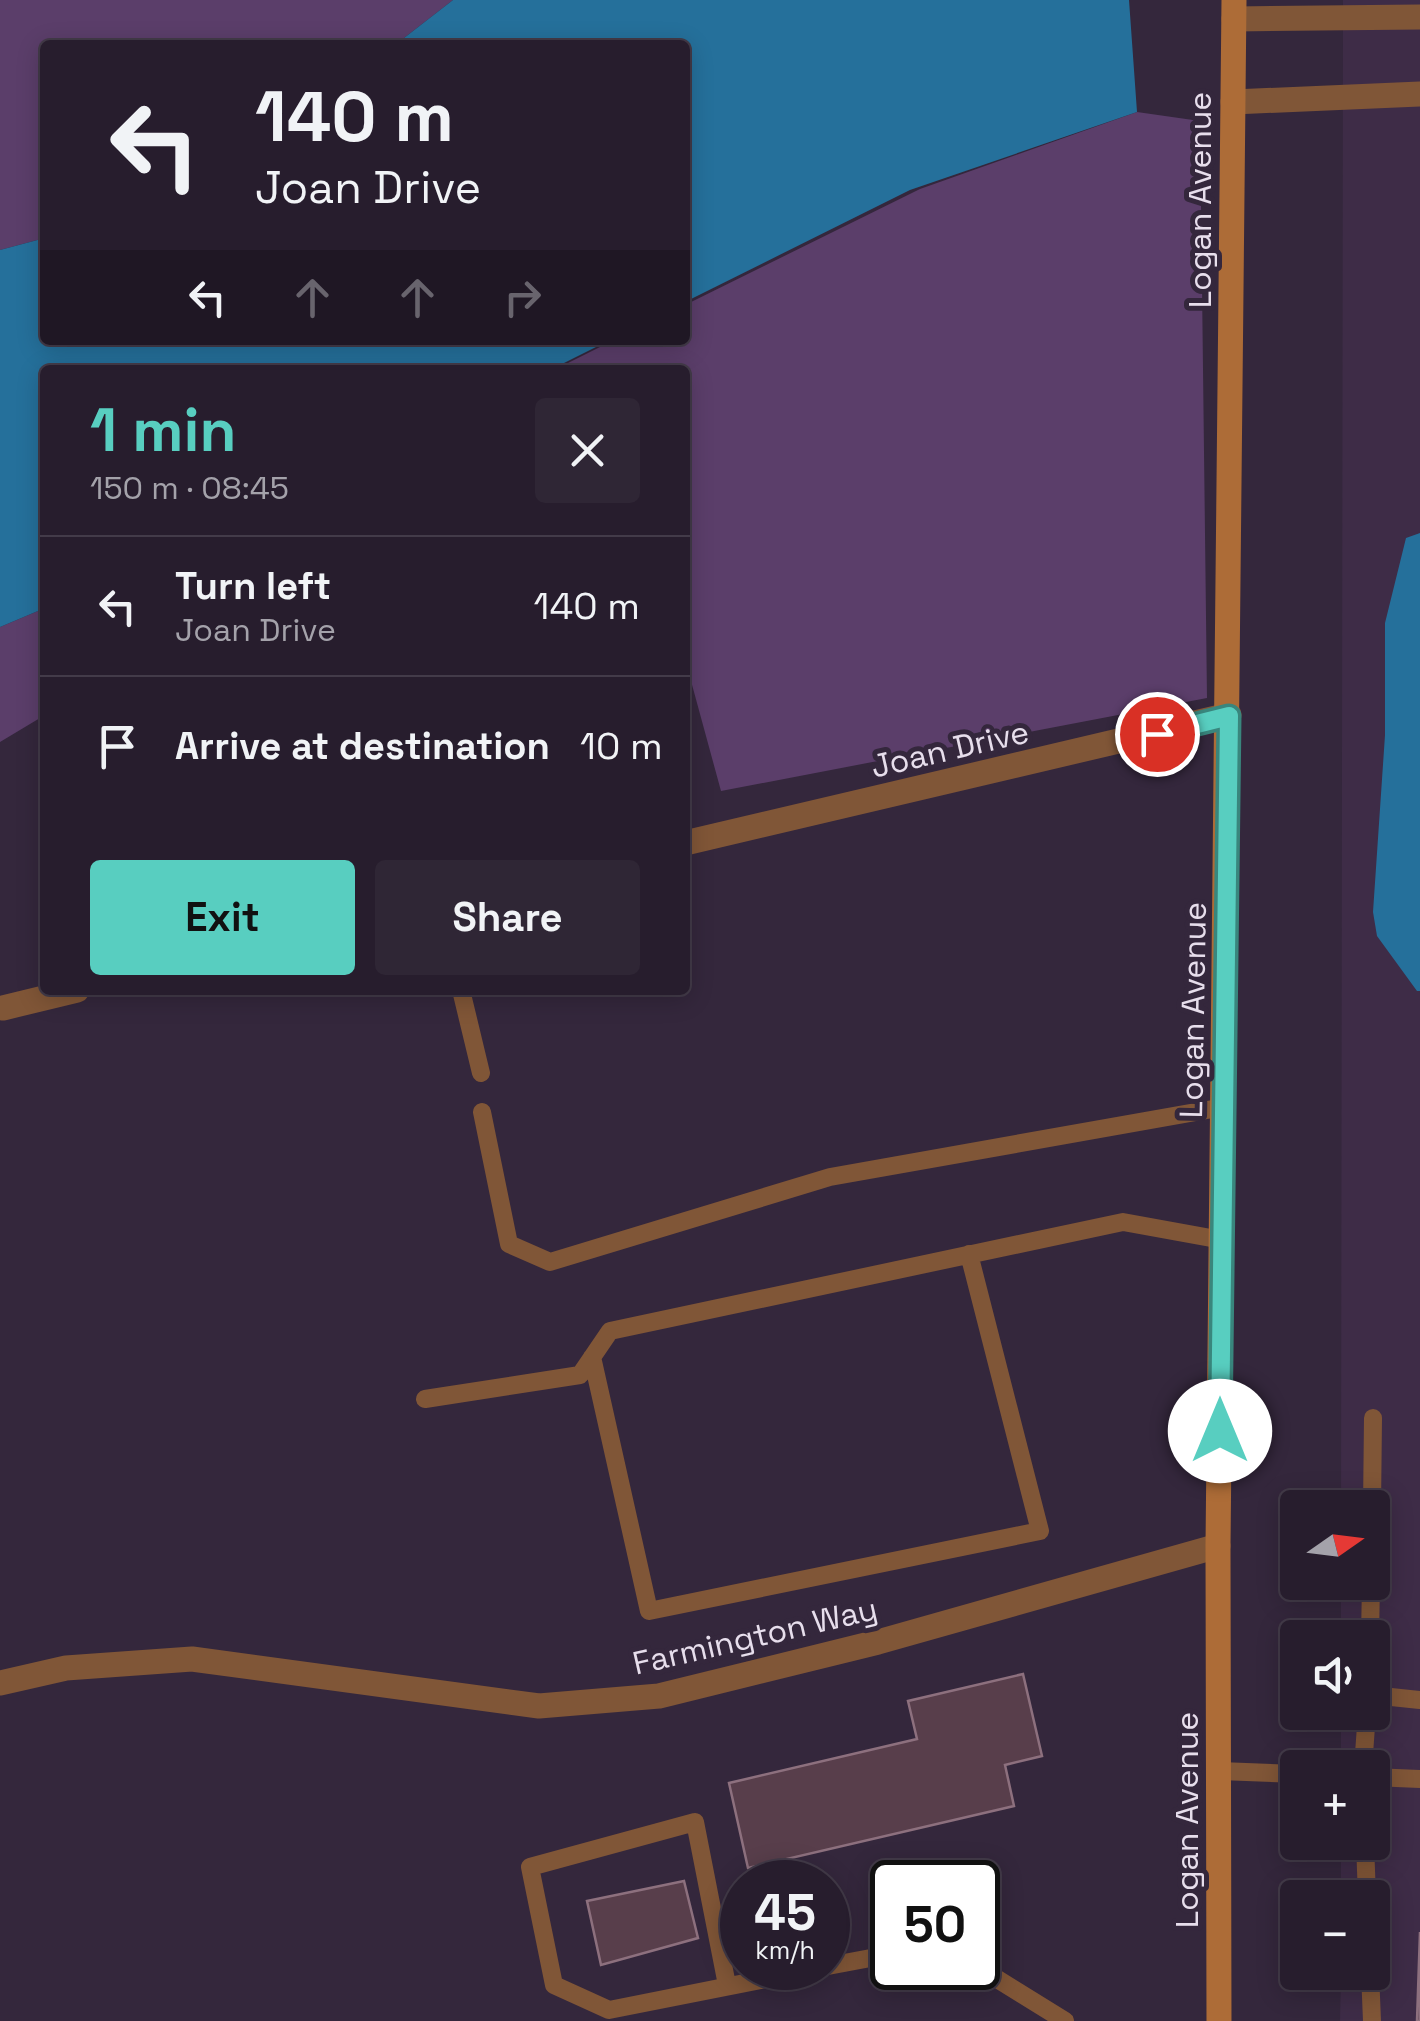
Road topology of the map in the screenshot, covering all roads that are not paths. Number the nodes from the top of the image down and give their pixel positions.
1 (1234, 10) edge
2 (1420, 17) edge
3 (1420, 94) edge
4 (1234, 102) junction
5 (1229, 716) junction
6 (690, 843) edge
7 (56, 995) edge
8 (462, 995) edge
9 (3, 1008) dead end
10 (481, 1073) dead end
11 (1224, 1107) junction
12 (482, 1112) dead end
13 (1222, 1240) junction
14 (969, 1254) junction
15 (592, 1358) junction
16 (425, 1398) dead end
17 (1374, 1418) dead end
18 (1372, 1490) edge
19 (1218, 1546) junction
20 (0, 1683) edge
21 (1390, 1697) edge
22 (1420, 1700) edge
23 (1220, 1771) junction
24 (1280, 1773) edge
25 (1390, 1778) edge
26 (1420, 1779) edge
27 (1000, 1980) edge
28 (727, 1985) joint
29 (1371, 1990) edge
30 (1065, 2021) edge
31 (1219, 2021) edge
32 (1372, 2021) edge

1 - 2 street
1 - 4 main road, Logan Avenue
3 - 4 street
4 - 5 main road, Logan Avenue
5 - 6 street, Joan Drive
5 - 11 main road, Logan Avenue
7 - 9 street
8 - 10 lane
11 - 12 lane
11 - 13 main road, Logan Avenue
13 - 14 lane
13 - 19 main road, Logan Avenue
14 - 15 lane
14 - 15 lane
15 - 16 lane
17 - 18 lane
19 - 20 street, Farmington Way
19 - 23 main road, Logan Avenue
21 - 22 lane
23 - 24 lane
23 - 31 main road, Logan Avenue
25 - 26 lane
27 - 30 lane
28 - 28 lane
29 - 32 lane

